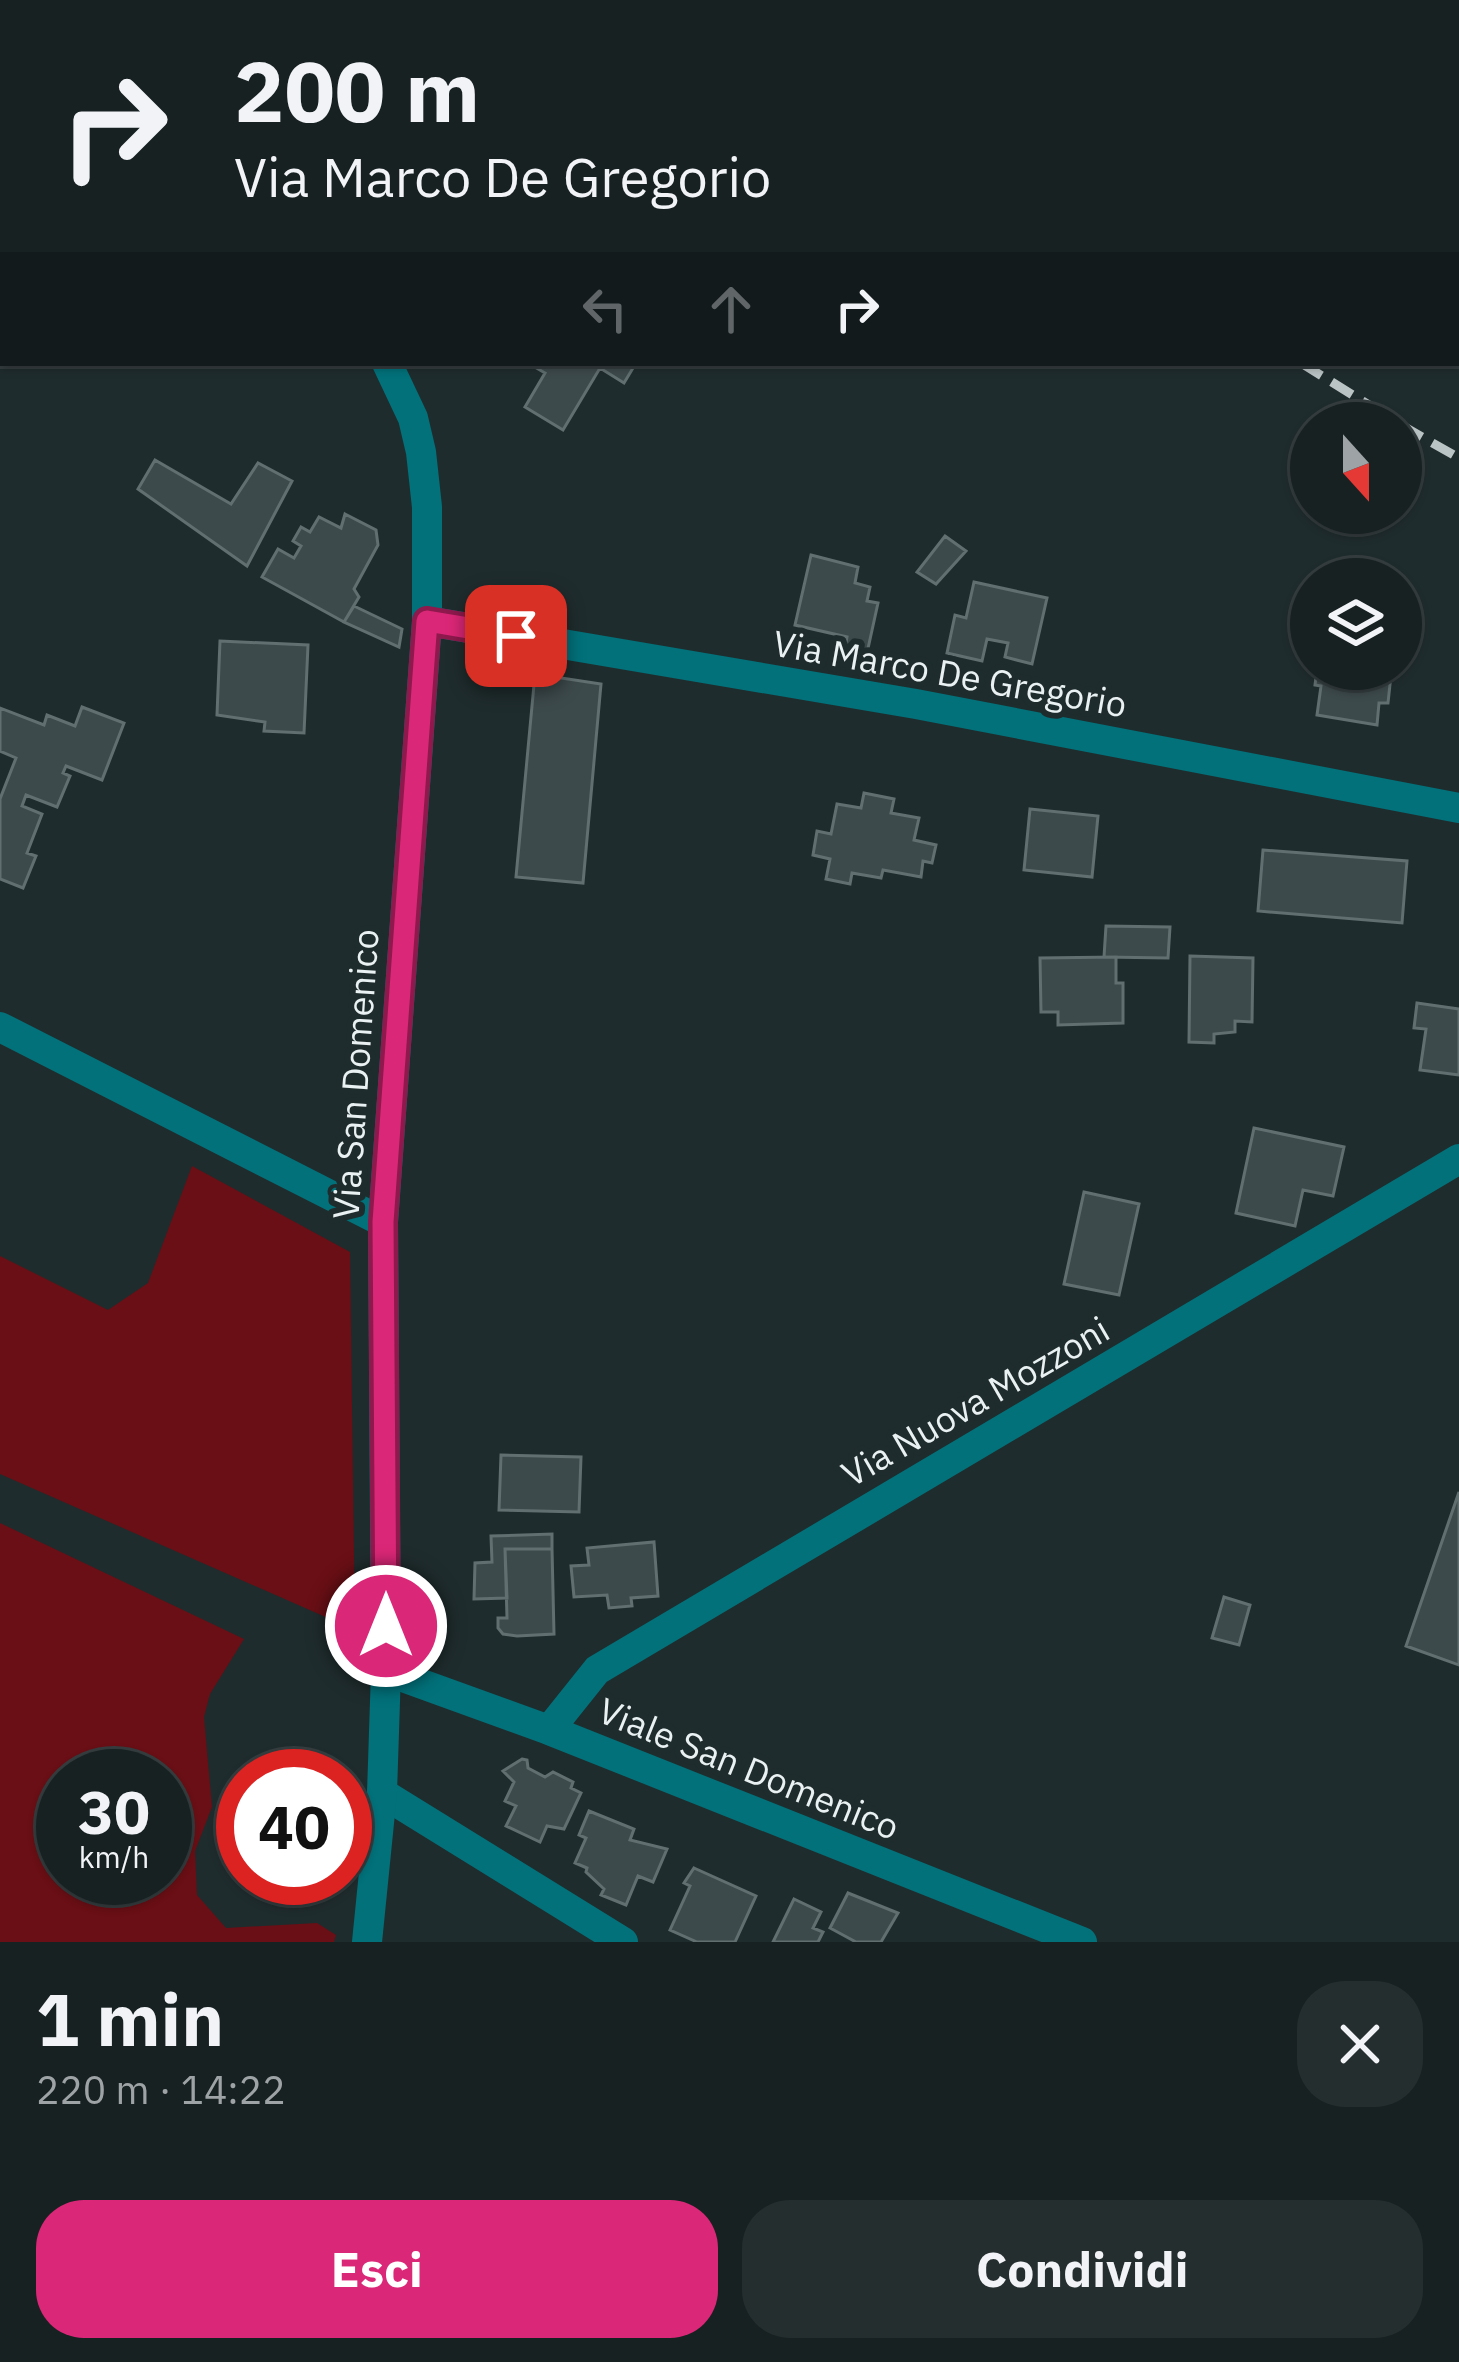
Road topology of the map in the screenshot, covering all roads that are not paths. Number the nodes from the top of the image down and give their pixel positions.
1 (388, 366) edge
2 (427, 621) junction
3 (1459, 808) edge
4 (0, 1027) edge
5 (1459, 1160) edge
6 (383, 1222) junction
7 (386, 1671) junction
8 (549, 1730) junction
9 (382, 1793) junction
10 (367, 1942) edge
11 (623, 1942) edge
12 (1082, 1942) edge

1 - 2 street, Via San Domenico
2 - 3 street, Via Marco De Gregorio
2 - 6 street, Via San Domenico
4 - 6 street
5 - 8 street, Via Nuova Mozzoni
6 - 7 street, Via San Domenico
7 - 8 street, Viale San Domenico
7 - 9 street, Via San Domenico
8 - 12 street, Viale San Domenico
9 - 10 street, Via San Domenico
9 - 11 street

